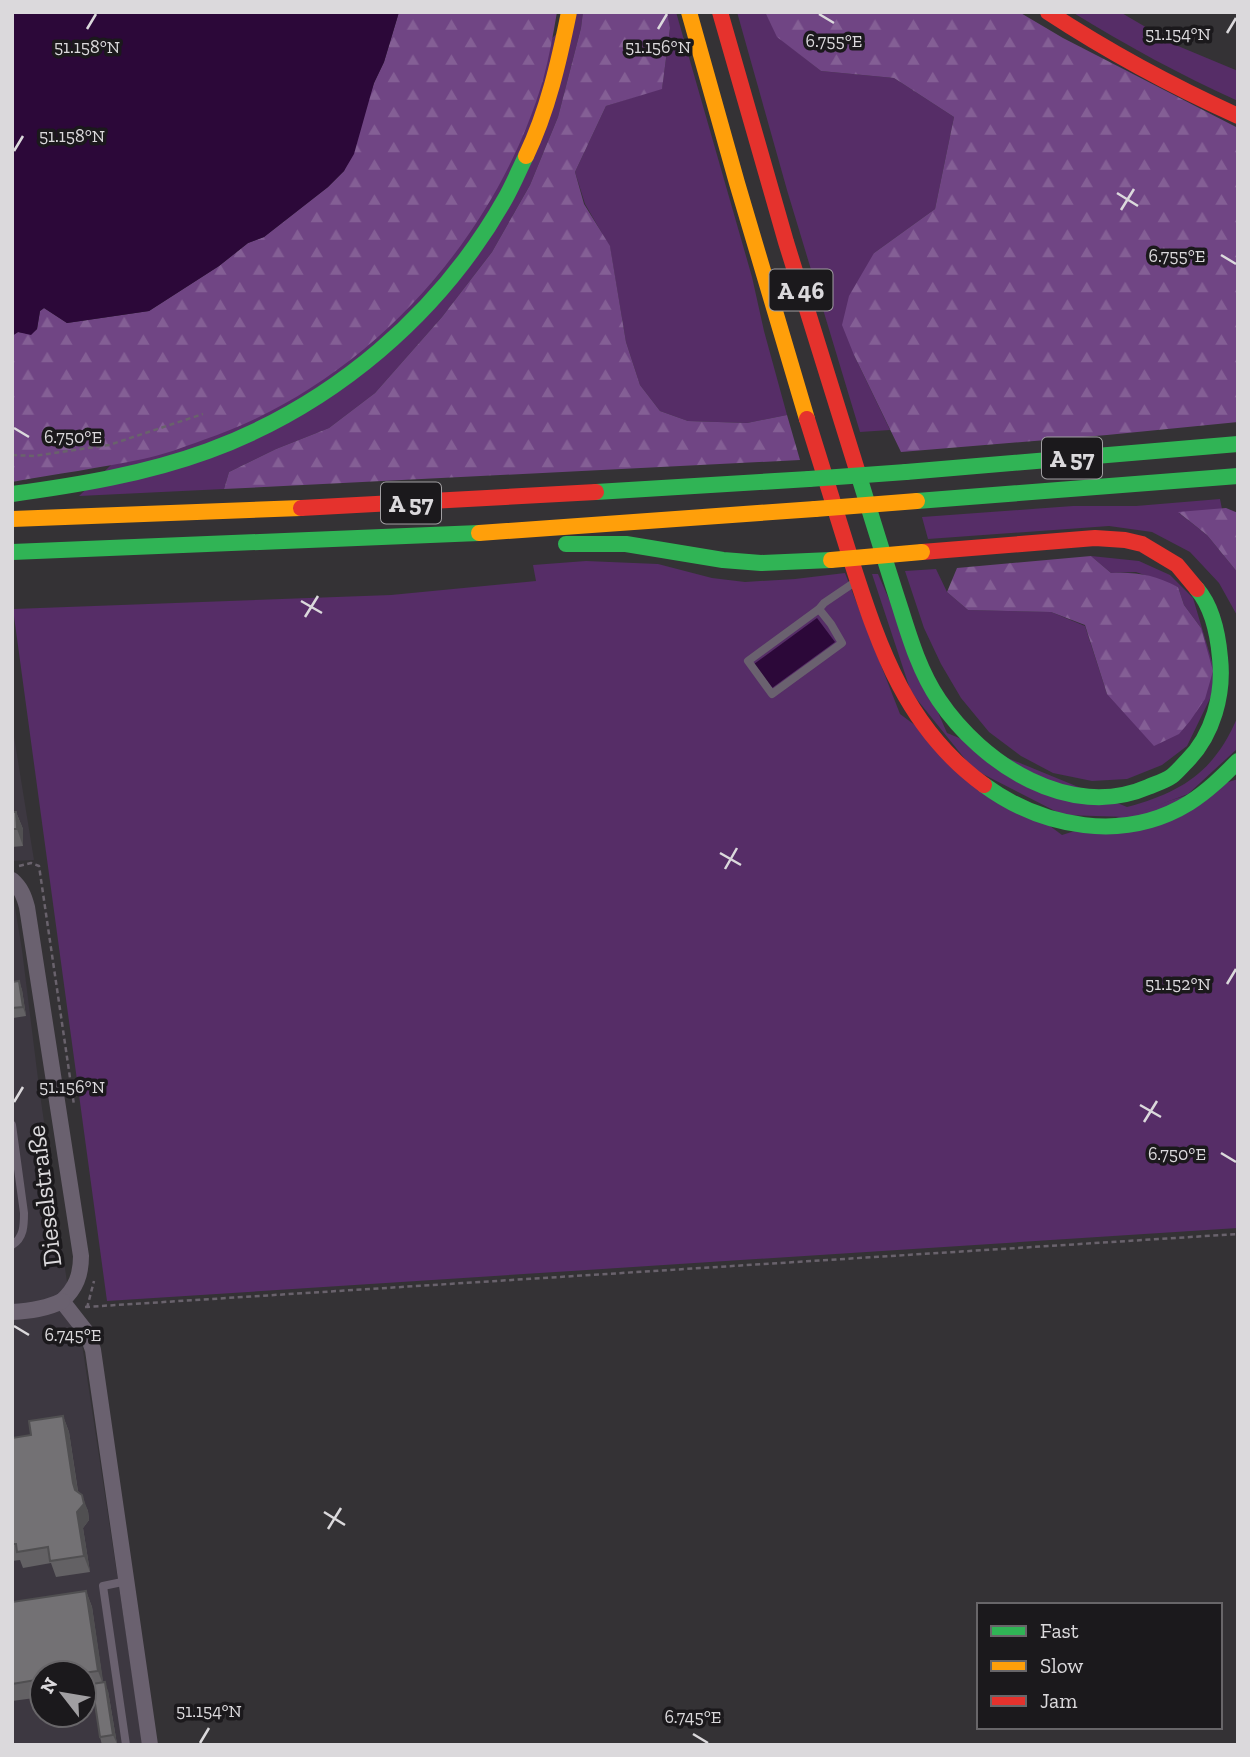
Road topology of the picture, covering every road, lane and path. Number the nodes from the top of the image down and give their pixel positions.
1 (569, 12) edge
2 (689, 12) edge
3 (720, 12) edge
4 (1048, 12) edge
5 (1238, 116) edge
6 (203, 414) dead end
7 (1238, 444) edge
8 (12, 455) edge
9 (1238, 476) edge
10 (12, 494) edge
11 (12, 519) edge
12 (462, 534) junction
13 (12, 552) edge
14 (858, 580) junction
15 (819, 609) junction
16 (1238, 761) edge
17 (12, 880) edge
18 (12, 1125) edge
19 (1238, 1234) edge
20 (12, 1245) edge
21 (62, 1301) junction
22 (12, 1312) edge
23 (127, 1581) junction
24 (126, 1745) edge
25 (150, 1745) edge

1 - 10 highway
2 - 14 highway
3 - 12 highway, A 46, bridge
4 - 5 highway
6 - 8 path
7 - 11 highway, A 57, bridge
9 - 12 highway, A 57, bridge
12 - 13 highway, A 57
14 - 15 lane
14 - 16 highway
15 - 15 lane
17 - 21 street, Dieselstraße
18 - 20 lane
19 - 21 path
21 - 22 street
21 - 23 street, Dieselstraße
23 - 24 lane
23 - 25 street, Dieselstraße

